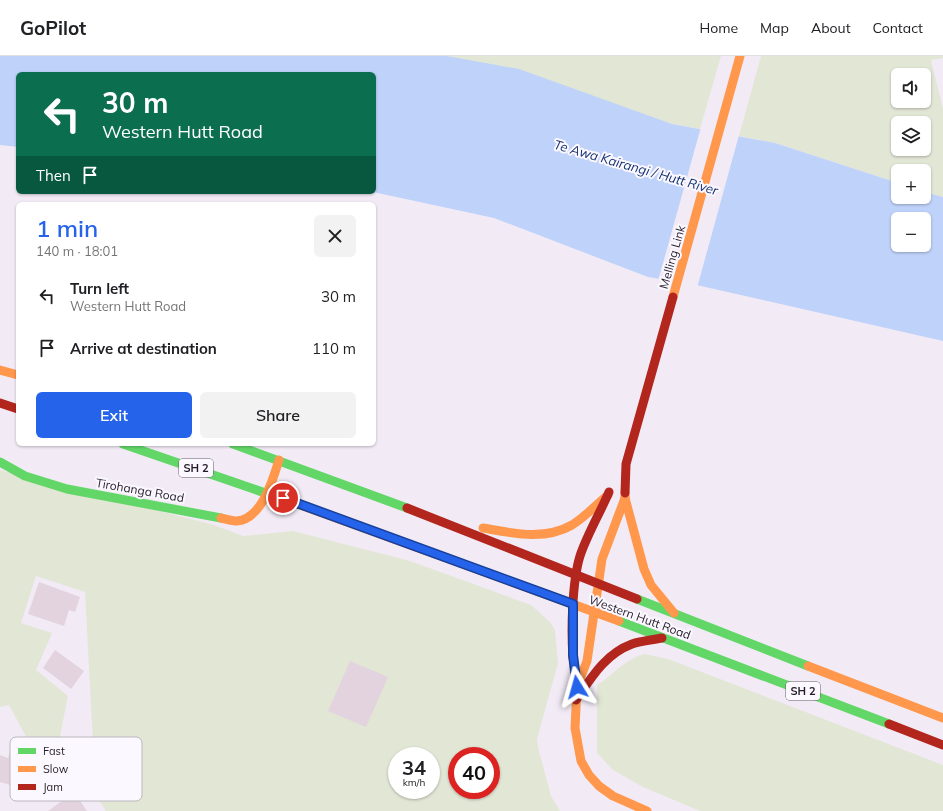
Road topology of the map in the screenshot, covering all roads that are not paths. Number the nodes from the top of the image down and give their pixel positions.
1 (740, 56) edge
2 (0, 370) edge
3 (16, 374) edge
4 (0, 403) edge
5 (16, 408) edge
6 (130, 446) edge
7 (239, 446) edge
8 (279, 460) junction
9 (0, 462) edge
10 (626, 464) junction
11 (268, 492) junction
12 (608, 495) junction
13 (625, 498) junction
14 (437, 519) junction
15 (576, 575) junction
16 (598, 584) junction
17 (573, 604) junction
18 (595, 613) junction
19 (675, 614) junction
20 (662, 638) junction
21 (577, 687) junction
22 (576, 700) junction
23 (943, 718) edge
24 (943, 745) edge
25 (647, 811) edge

1 - 10 main road, Melling Link
2 - 3 main road
4 - 5 main road
6 - 11 main road, Western Hutt Road / SH 2
7 - 8 main road, Western Hutt Road / SH 2
8 - 11 main road, Tirohanga Road
8 - 14 main road, Western Hutt Road / SH 2
9 - 11 main road, Tirohanga Road
10 - 12 main road, Melling Link
10 - 13 main road, Melling Link
11 - 17 main road, Western Hutt Road / SH 2
12 - 14 main road
12 - 15 main road, Melling Link
13 - 16 main road, Melling Link
13 - 19 main road
14 - 15 main road, Western Hutt Road / SH 2
15 - 16 main road, Western Hutt Road / SH 2
15 - 17 main road, Melling Link
16 - 18 main road, Melling Link
16 - 19 main road, Western Hutt Road / SH 2
17 - 18 main road, Western Hutt Road / SH 2
17 - 21 main road, Melling Link
18 - 20 main road, Western Hutt Road / SH 2
18 - 21 main road, Melling Link
19 - 23 main road, Western Hutt Road / SH 2
20 - 22 main road
20 - 24 main road, Western Hutt Road / SH 2
21 - 22 main road
22 - 25 main road

